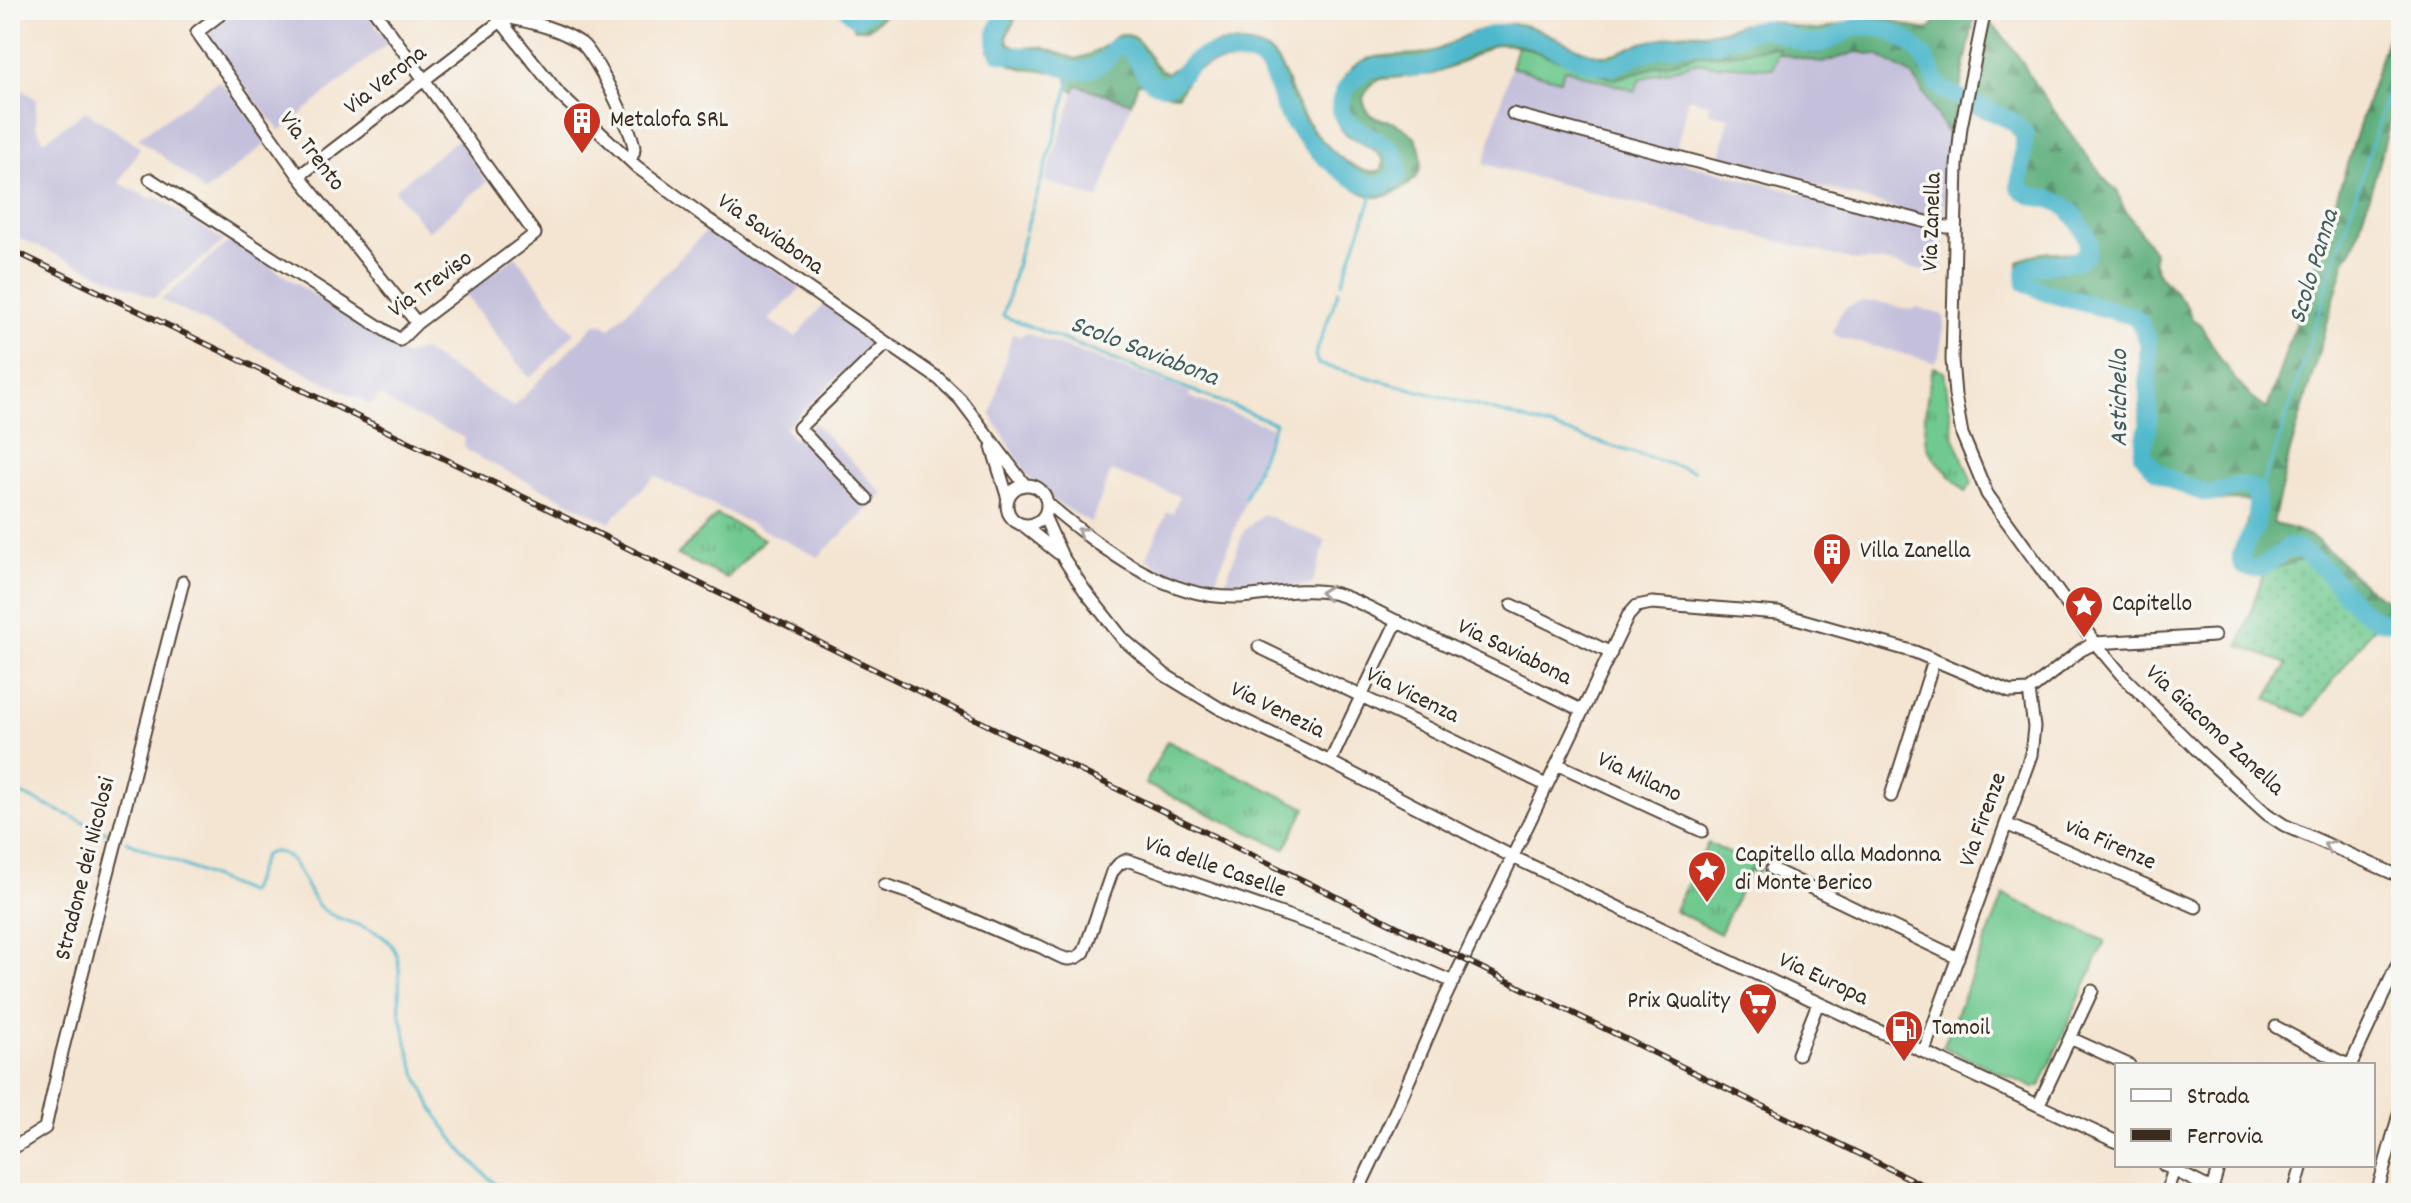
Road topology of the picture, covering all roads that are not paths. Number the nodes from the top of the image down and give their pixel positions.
1 (226, 10) edge
2 (374, 10) edge
3 (1985, 10) edge
4 (497, 15) edge
5 (423, 81) junction
6 (1513, 114) dead end
7 (630, 160) junction
8 (299, 176) junction
9 (150, 179) dead end
10 (1954, 227) junction
11 (1952, 319) joint
12 (417, 323) junction
13 (887, 343) junction
14 (989, 439) junction
15 (1025, 485) junction
16 (867, 499) dead end
17 (1008, 499) junction
18 (1046, 510) junction
19 (1023, 525) junction
20 (1062, 556) junction
21 (183, 582) dead end
22 (1512, 605) dead end
23 (1397, 621) junction
24 (2214, 636) dead end
25 (2095, 643) junction
26 (1259, 647) dead end
27 (1611, 653) junction
28 (1934, 660) junction
29 (2029, 691) junction
30 (1360, 696) junction
31 (1583, 711) junction
32 (1330, 762) junction
33 (1557, 764) junction
34 (1546, 785) junction
35 (1891, 796) dead end
36 (2006, 824) junction
37 (1702, 831) dead end
38 (1511, 856) junction
39 (1772, 869) dead end
40 (2401, 877) edge
41 (885, 885) dead end
42 (2196, 907) dead end
43 (2401, 957) edge
44 (1958, 958) junction
45 (1453, 982) junction
46 (2092, 991) dead end
47 (1818, 1003) junction
48 (2276, 1027) dead end
49 (2070, 1038) junction
50 (1924, 1051) junction
51 (1798, 1054) dead end
52 (2125, 1063) edge
53 (2344, 1063) edge
54 (2350, 1063) edge
55 (2039, 1104) junction
56 (2401, 1107) edge
57 (2115, 1141) edge
58 (10, 1150) edge
59 (2219, 1167) edge
60 (2301, 1167) edge
61 (2169, 1168) edge
62 (2215, 1191) edge
63 (1357, 1193) edge
64 (2166, 1193) edge
65 (2294, 1193) edge
66 (2377, 1193) edge

1 - 8 street, Via Trento
2 - 5 street
3 - 10 street, Via Zanella
4 - 5 street, Via Verona
4 - 7 street, Via Saviabona
4 - 7 street
5 - 8 street, Via Verona
5 - 12 street, Via Treviso
6 - 10 street
7 - 13 street, Via Saviabona
8 - 12 street, Via Trento
9 - 12 street, Via Treviso
10 - 11 street, Via Zanella
11 - 25 street, Via Giacomo Zanella
13 - 14 street, Via Saviabona
13 - 16 street
14 - 15 street, Via Saviabona
14 - 17 street
15 - 17 street
15 - 18 street, Via Saviabona
17 - 19 street
18 - 19 street
18 - 20 street, Via Venezia
23 -> 18 street, Via Saviabona
19 - 20 street, Via Venezia
20 - 32 street, Via Venezia
21 - 58 street, Stradone dei Nicolosi
22 - 27 street
23 - 30 street
23 - 31 street, Via Saviabona
24 - 25 street, Via Giacomo Zanella
25 - 29 street
40 -> 25 street, Via Giacomo Zanella
26 - 30 street, Via Vicenza
27 - 28 street, Via Saviabona
27 - 31 street, Via Saviabona
28 - 29 street, Via Saviabona
28 - 35 street
29 - 36 street, Via Firenze
30 - 32 street
30 - 34 street, Via Vicenza
31 - 33 street
32 - 38 street, Via Venezia
33 - 34 street
33 - 37 street, Via Milano
34 - 38 street
36 - 42 street, via Firenze
36 - 44 street, Via Firenze
38 - 45 street
38 - 47 street, Via Europa
39 - 44 street
41 - 45 street, Via delle Caselle
43 - 54 street
44 - 50 street, Via Firenze
45 - 63 street
46 - 49 street
47 - 50 street, Via Europa
47 - 51 street
48 - 53 street
49 - 52 street
49 - 55 street
50 - 55 street, Via Europa
55 - 57 street, Via Europa
56 - 66 street
59 - 62 street
60 - 65 street
61 - 62 street
61 - 64 street

